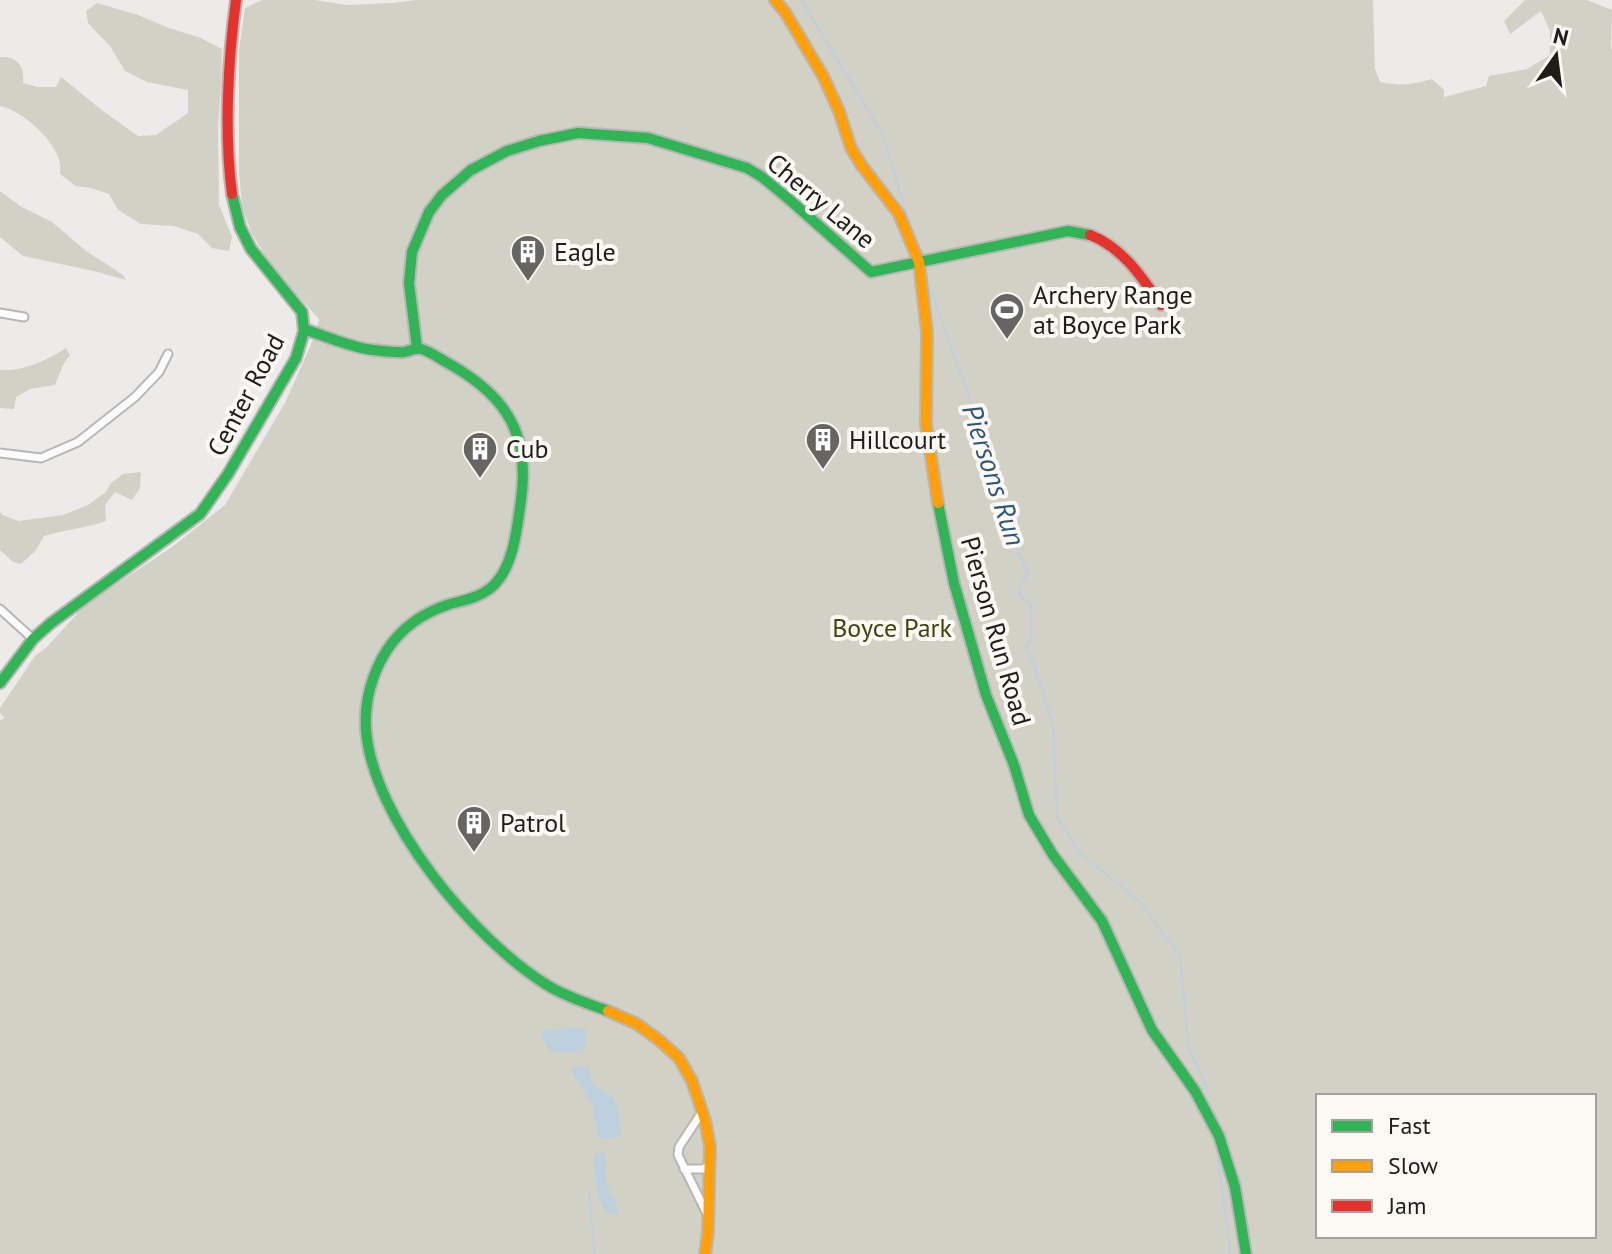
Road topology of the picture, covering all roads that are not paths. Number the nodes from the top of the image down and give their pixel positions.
1 (236, 0) edge
2 (775, 0) edge
3 (919, 262) junction
4 (1161, 305) dead end
5 (0, 313) edge
6 (24, 317) dead end
7 (304, 329) junction
8 (417, 348) junction
9 (168, 354) dead end
10 (0, 453) edge
11 (0, 609) edge
12 (33, 639) junction
13 (0, 683) edge
14 (702, 1112) junction
15 (709, 1165) junction
16 (684, 1169) junction
17 (708, 1217) junction
18 (705, 1254) edge
19 (1246, 1254) edge

1 - 7 street, Center Road
2 - 3 street, Pierson Run Road
3 - 4 street
3 - 8 street, Cherry Lane
3 - 19 street, Pierson Run Road
5 - 6 street
7 - 8 street
7 - 12 street, Center Road
8 - 14 street
9 - 10 street
11 - 12 street
12 - 13 street, Center Road
14 - 15 street
14 - 16 street
15 - 16 street
15 - 17 street
16 - 17 street
17 - 18 street

